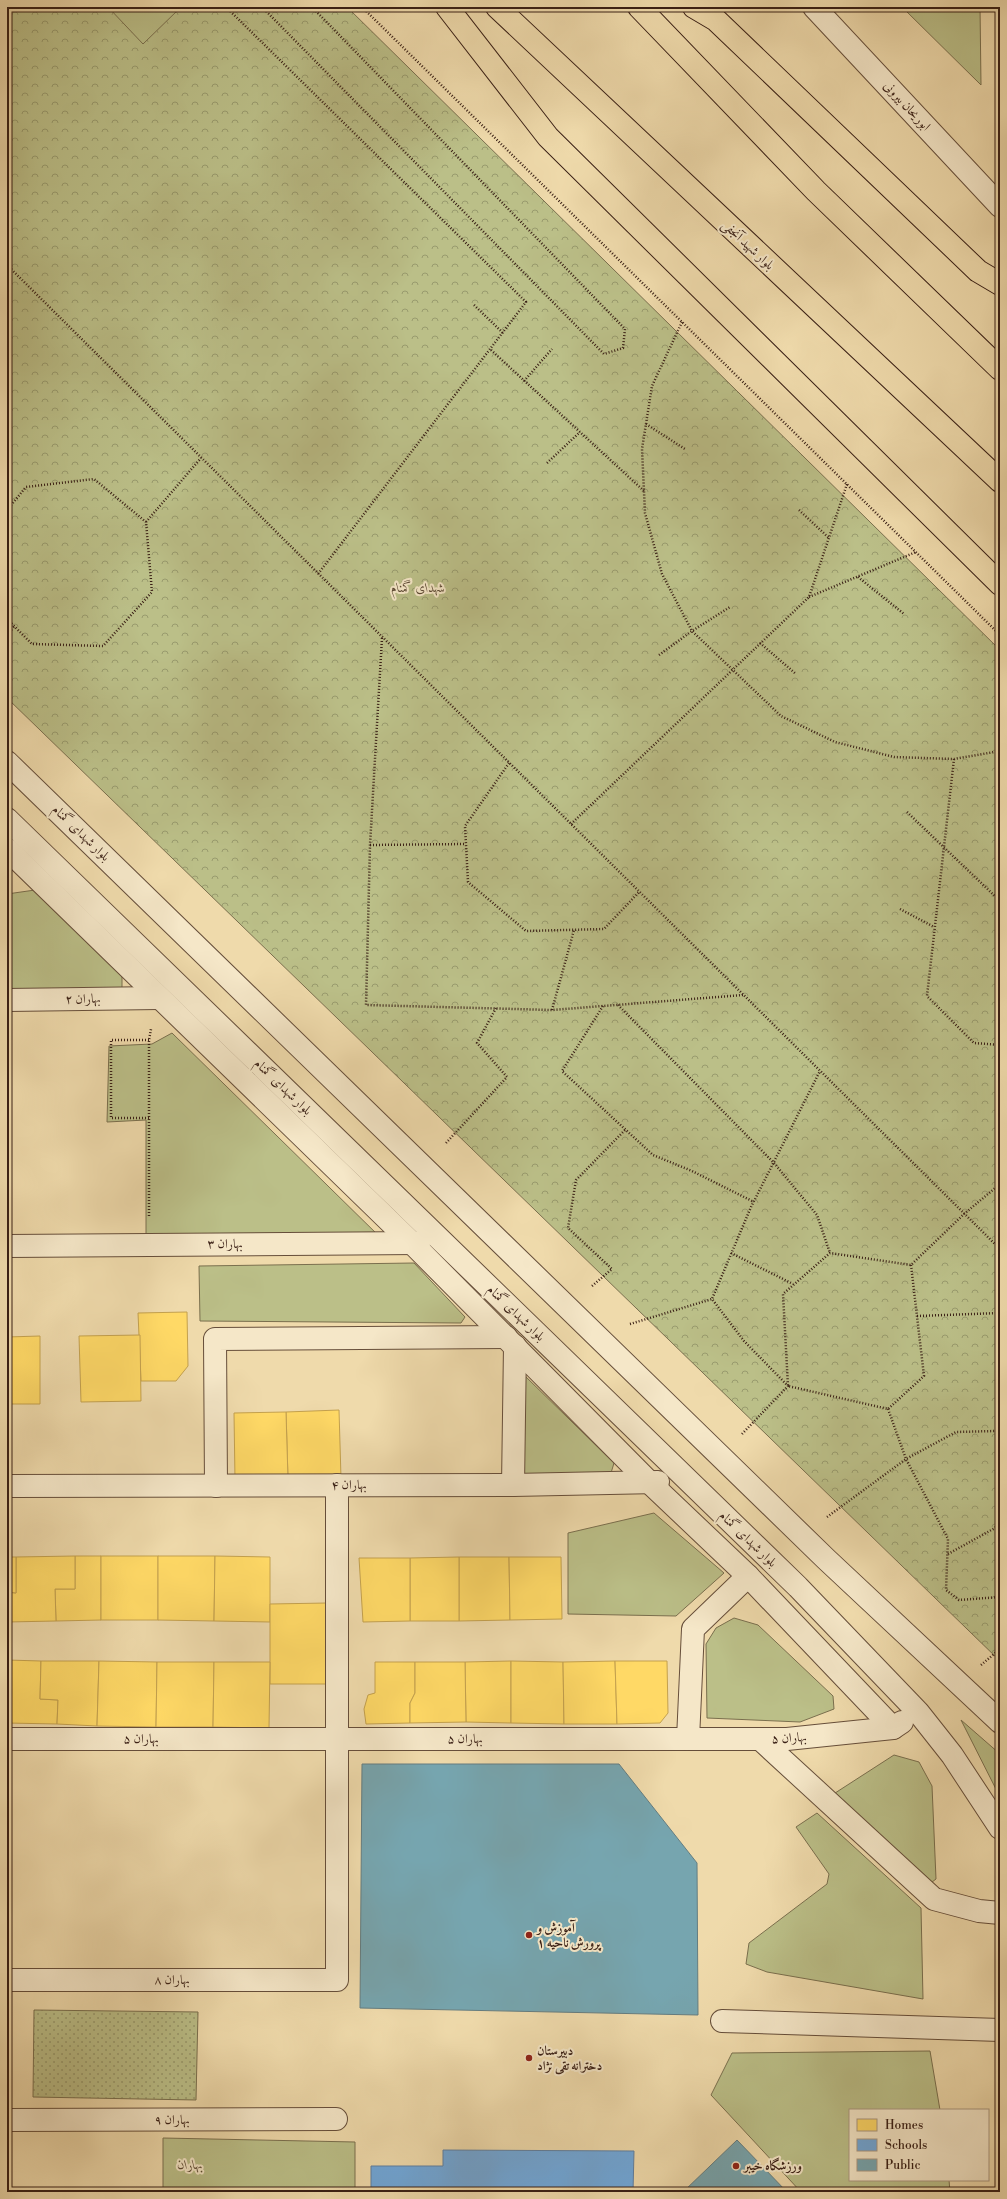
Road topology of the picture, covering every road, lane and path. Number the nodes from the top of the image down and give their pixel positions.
1 (8, 7) edge
2 (226, 7) edge
3 (262, 7) edge
4 (312, 7) edge
5 (362, 7) edge
6 (447, 7) edge
7 (497, 7) edge
8 (639, 7) edge
9 (694, 7) edge
10 (814, 7) edge
11 (7, 25) edge
12 (1000, 206) edge
13 (7, 265) edge
14 (1000, 284) edge
15 (474, 305) dead end
16 (682, 322) junction
17 (503, 333) junction
18 (552, 349) dead end
19 (491, 350) junction
20 (1000, 369) edge
21 (524, 381) junction
22 (646, 424) junction
23 (580, 432) junction
24 (685, 449) dead end
25 (201, 458) junction
26 (547, 463) dead end
27 (1000, 481) edge
28 (847, 484) junction
29 (644, 490) junction
30 (7, 510) edge
31 (799, 510) dead end
32 (146, 522) junction
33 (829, 538) junction
34 (916, 552) junction
35 (318, 574) junction
36 (858, 577) junction
37 (1000, 584) edge
38 (809, 597) junction
39 (730, 607) dead end
40 (904, 614) dead end
41 (7, 619) edge
42 (14, 627) junction
43 (692, 631) junction
44 (7, 634) edge
45 (1000, 635) edge
46 (382, 637) junction
47 (760, 643) junction
48 (659, 655) dead end
49 (732, 669) junction
50 (796, 674) dead end
51 (1000, 751) edge
52 (954, 759) junction
53 (7, 762) edge
54 (509, 763) junction
55 (907, 812) dead end
56 (7, 819) edge
57 (571, 824) junction
58 (466, 844) junction
59 (370, 845) junction
60 (944, 846) junction
61 (7, 849) edge
62 (639, 892) junction
63 (1000, 901) edge
64 (900, 909) dead end
65 (934, 927) junction
66 (574, 930) junction
67 (743, 995) junction
68 (159, 998) junction
69 (7, 1000) edge
70 (618, 1004) junction
71 (603, 1006) junction
72 (496, 1008) junction
73 (552, 1010) junction
74 (149, 1040) junction
75 (1000, 1045) edge
76 (820, 1071) junction
77 (149, 1118) junction
78 (625, 1130) junction
79 (446, 1143) dead end
80 (774, 1163) junction
81 (1000, 1184) edge
82 (754, 1202) junction
83 (964, 1214) junction
84 (412, 1243) junction
85 (444, 1243) junction
86 (149, 1245) junction
87 (7, 1246) edge
88 (1000, 1249) edge
89 (731, 1253) junction
90 (830, 1253) junction
91 (911, 1265) junction
92 (793, 1284) junction
93 (592, 1286) dead end
94 (712, 1300) junction
95 (1000, 1313) edge
96 (917, 1316) junction
97 (630, 1324) dead end
98 (511, 1342) junction
99 (788, 1386) junction
100 (888, 1409) junction
101 (1000, 1428) edge
102 (996, 1431) junction
103 (742, 1434) dead end
104 (1000, 1440) edge
105 (906, 1458) junction
106 (649, 1482) junction
107 (691, 1484) junction
108 (337, 1485) junction
109 (514, 1485) junction
110 (7, 1486) edge
111 (216, 1486) junction
112 (827, 1517) dead end
113 (1000, 1520) edge
114 (947, 1554) junction
115 (748, 1576) junction
116 (1000, 1597) edge
117 (1000, 1649) edge
118 (980, 1665) dead end
119 (918, 1712) junction
120 (1000, 1722) edge
121 (893, 1728) junction
122 (7, 1739) edge
123 (337, 1739) junction
124 (688, 1739) junction
125 (760, 1739) junction
126 (1000, 1828) edge
127 (1000, 1913) edge
128 (7, 1980) edge
129 (722, 2021) dead end
130 (1000, 2030) edge
131 (336, 2119) dead end
132 (7, 2120) edge

1 - 11 path
2 - 17 path
3 - 4 path
5 - 16 path
6 - 37 main road
7 - 27 main road, بلوار شهید آنجفی
8 - 20 main road
9 - 14 main road
10 - 12 street, ابوریحان بیرونی
13 - 25 path
15 - 17 path
16 - 22 path
16 - 28 path
17 - 19 path
18 - 21 path
19 - 21 path
19 - 35 path
21 - 23 path
22 - 24 path
22 - 29 path
23 - 26 path
23 - 29 path
25 - 32 path
25 - 35 path
28 - 33 path
28 - 34 path
29 - 43 path
30 - 32 path
31 - 33 path
32 - 42 path
33 - 38 path
34 - 36 path
34 - 45 path
35 - 46 path
36 - 38 path
36 - 40 path
38 - 47 path
39 - 43 path
41 - 42 path
42 - 44 path
43 - 48 path
43 - 49 path
46 - 54 path
46 - 59 path
47 - 49 path
47 - 50 path
49 - 52 path
49 - 57 path
51 - 52 path
52 - 60 path
53 - 120 street, بلوار شهدای گمنام
54 - 57 path
54 - 58 path
55 - 60 path
56 - 85 street, بلوار شهدای گمنام
57 - 62 path
58 - 59 path
58 - 66 path
59 - 72 path
60 - 63 path
60 - 65 path
61 - 68 street
62 - 66 path
62 - 67 path
64 - 65 path
65 - 75 path
66 - 73 path
67 - 70 path
67 - 76 path
68 - 69 street, بهاران ۲
68 - 74 path
68 - 84 street
70 - 71 path
70 - 80 path
71 - 73 path
71 - 78 path
72 - 73 path
72 - 79 path
74 - 77 path
74 - 77 path
76 - 80 path
76 - 83 path
77 - 86 path
78 - 82 path
78 - 93 path
80 - 82 path
80 - 90 path
81 - 83 path
82 - 89 path
83 - 88 path
83 - 91 path
84 - 85 street, بهاران ۳
84 - 86 street, بهاران ۳
84 - 98 street
85 - 107 street, بلوار شهدای گمنام
86 - 87 street, بهاران ۳
89 - 92 path
89 - 94 path
90 - 91 path
90 - 92 path
91 - 96 path
92 - 99 path
94 - 97 path
94 - 99 path
95 - 96 path
96 - 100 path
98 - 106 street
98 - 109 street
98 - 111 street
99 - 100 path
99 - 103 path
100 - 105 path
101 - 102 path
102 - 104 path
102 - 105 path
105 - 112 path
105 - 114 path
106 - 107 street, بهاران ۴
106 - 109 street, بهاران ۴
106 - 115 street
107 - 119 street, بلوار شهدای گمنام
108 - 109 street, بهاران ۴
108 - 111 street, بهاران ۴
108 - 123 street
110 - 111 street, بهاران ۴
113 - 114 path
114 - 116 path
115 - 121 street
115 - 124 street
117 - 118 path
119 - 121 street, بهاران ۵
119 - 126 street, بلوار شهدای گمنام
121 - 125 street, بهاران ۵
122 - 123 street, بهاران ۵
123 - 124 street, بهاران ۵
123 - 128 street, بهاران ۸
124 - 125 street, بهاران ۵
125 - 127 street
129 - 130 street
131 - 132 street, بهاران ۹

